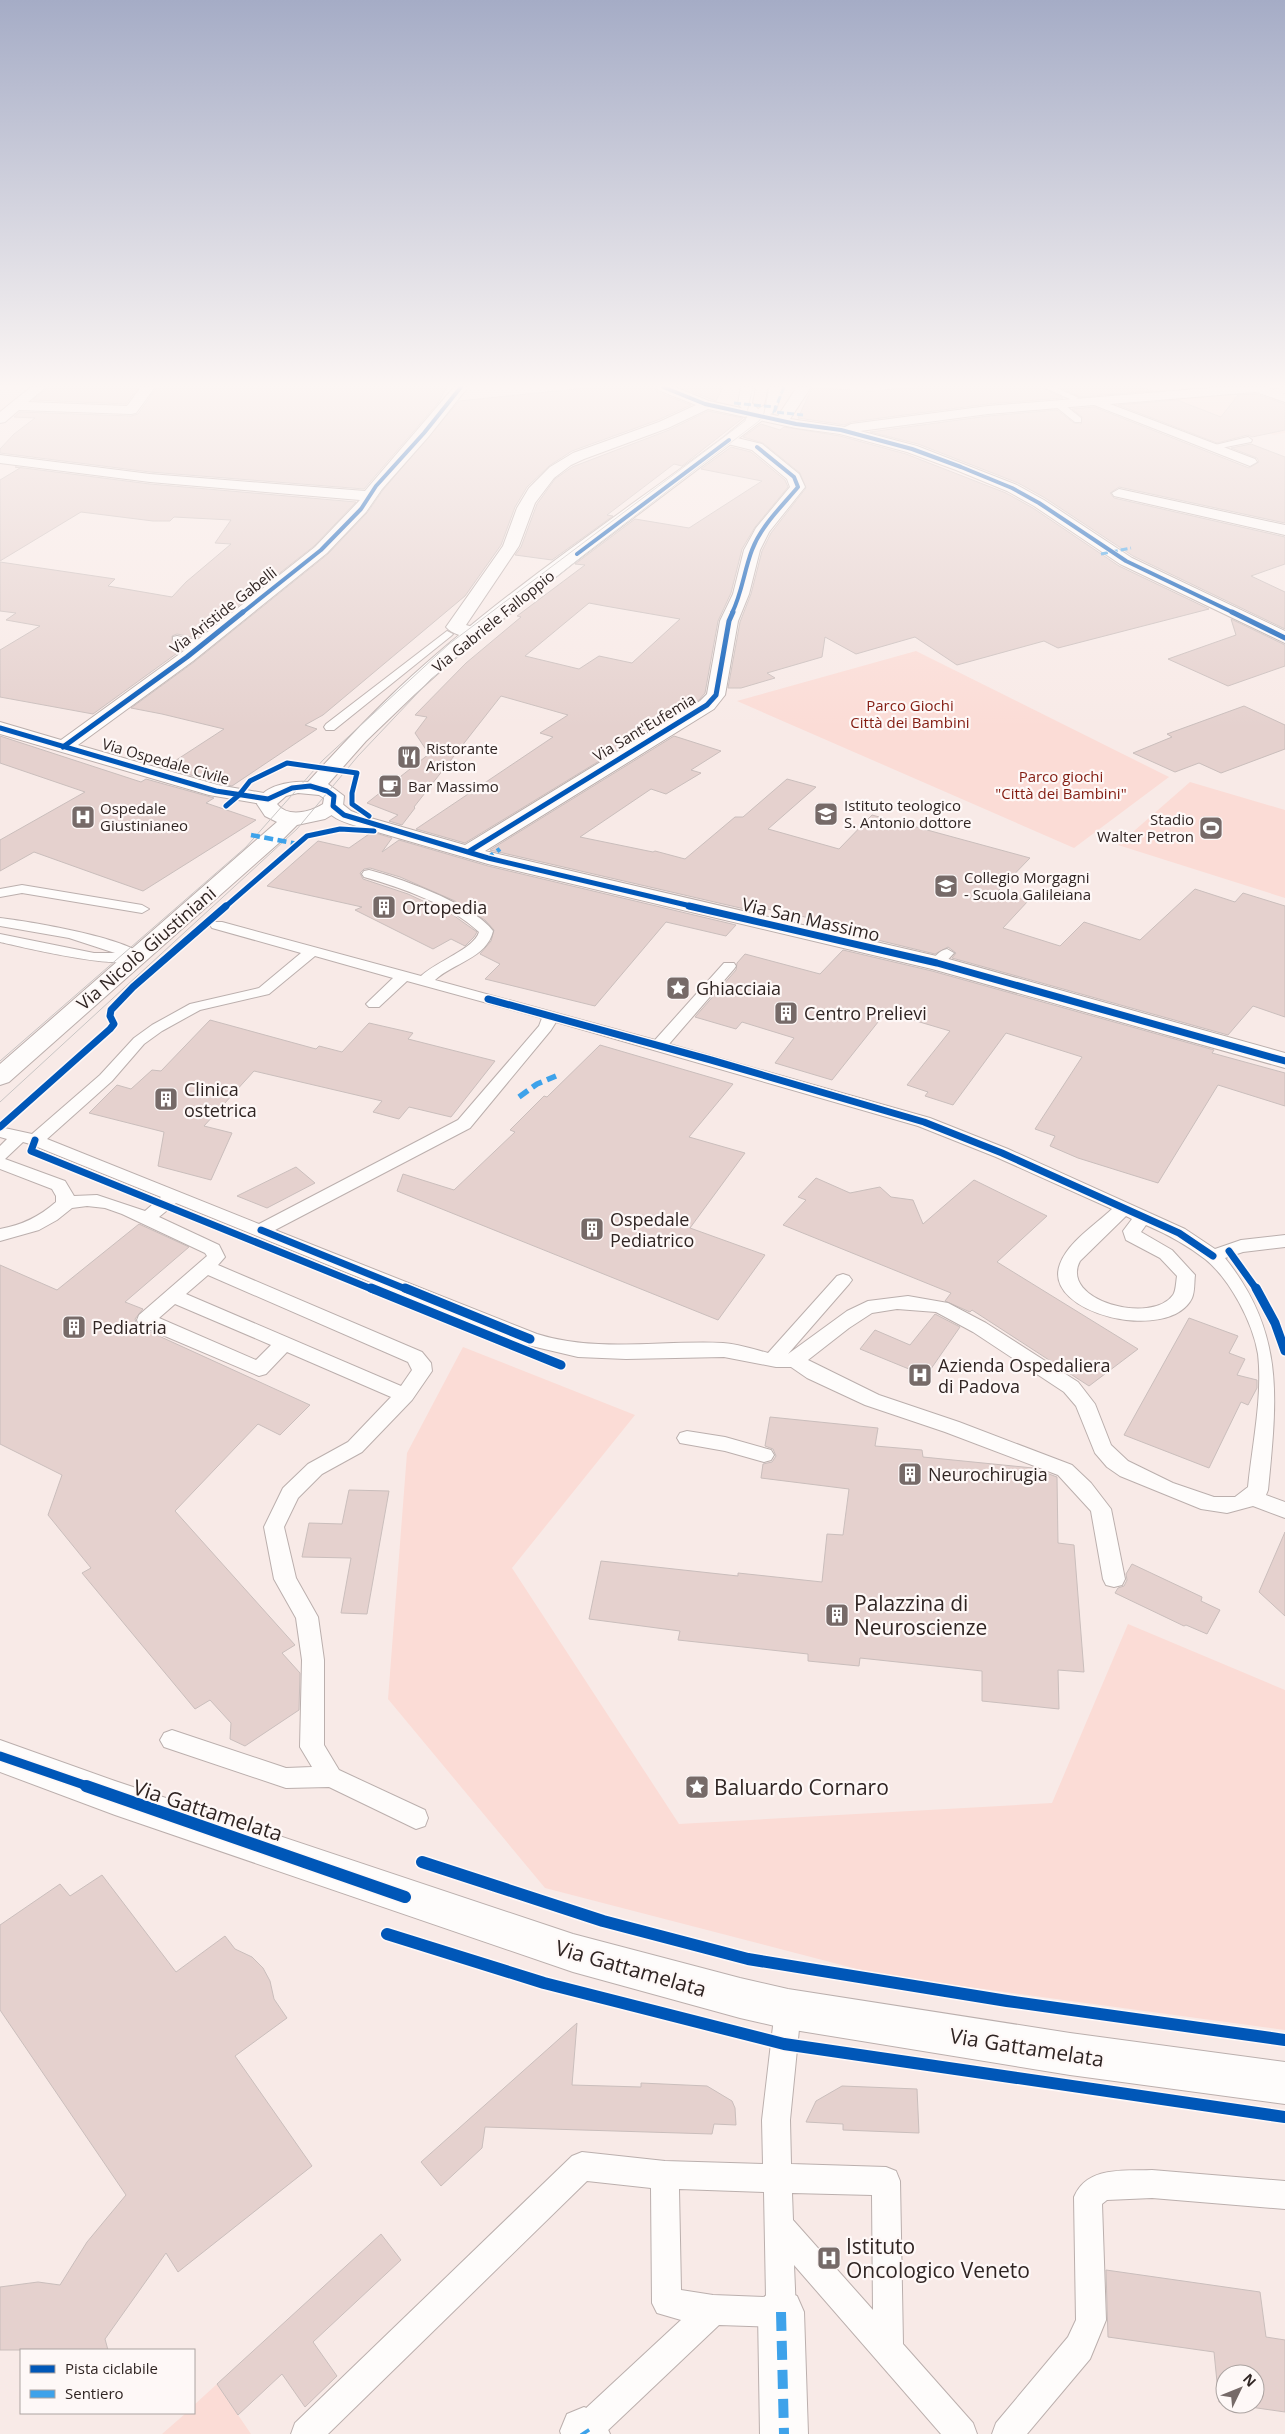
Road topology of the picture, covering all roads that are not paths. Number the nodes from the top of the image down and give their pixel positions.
1 (367, 501) edge
2 (529, 501) edge
3 (648, 501) edge
4 (787, 501) edge
5 (1035, 501) edge
6 (1154, 501) edge
7 (1285, 530) edge
8 (474, 633) junction
9 (447, 634) dead end
10 (1285, 638) edge
11 (177, 639) dead end
12 (202, 644) junction
13 (410, 664) junction
14 (435, 668) junction
15 (330, 727) dead end
16 (0, 728) edge
17 (64, 747) junction
18 (314, 787) junction
19 (268, 799) junction
20 (333, 806) junction
21 (292, 818) junction
22 (468, 852) junction
23 (369, 874) dead end
24 (0, 893) edge
25 (142, 909) dead end
26 (0, 914) edge
27 (0, 922) edge
28 (22, 924) junction
29 (217, 925) dead end
30 (0, 938) edge
31 (311, 952) junction
32 (136, 956) junction
33 (729, 966) dead end
34 (405, 975) junction
35 (425, 981) junction
36 (374, 1004) dead end
37 (550, 1017) junction
38 (658, 1046) junction
39 (1285, 1061) edge
40 (0, 1077) edge
41 (0, 1132) edge
42 (27, 1139) junction
43 (0, 1154) edge
44 (0, 1163) edge
45 (175, 1195) junction
46 (64, 1205) junction
47 (1124, 1208) junction
48 (1143, 1217) junction
49 (148, 1218) junction
50 (261, 1230) junction
51 (0, 1235) edge
52 (1285, 1241) edge
53 (1213, 1256) junction
54 (206, 1267) junction
55 (843, 1280) dead end
56 (172, 1296) junction
57 (285, 1343) junction
58 (773, 1359) junction
59 (793, 1360) junction
60 (405, 1395) junction
61 (687, 1438) dead end
62 (764, 1455) dead end
63 (1253, 1498) junction
64 (1285, 1510) edge
65 (1114, 1579) dead end
66 (172, 1740) dead end
67 (0, 1756) edge
68 (331, 1777) junction
69 (416, 1818) dead end
70 (788, 2009) junction
71 (1285, 2083) edge
72 (665, 2174) junction
73 (778, 2176) junction
74 (1285, 2195) edge
75 (779, 2226) junction
76 (713, 2310) junction
77 (781, 2312) junction
78 (888, 2350) junction
79 (584, 2433) edge
80 (306, 2434) edge
81 (784, 2434) edge
82 (962, 2434) edge
83 (1007, 2434) edge

1 - 12 street, Via Aristide Gabelli
2 - 8 street
3 - 8 street, Via Gabriele Falloppio
4 - 22 street, Via Sant'Eufemia
5 - 10 street
6 - 7 street
8 - 14 street, Via Gabriele Falloppio
9 - 13 lane
11 - 12 lane
12 - 17 street, Via Aristide Gabelli
13 - 14 lane
13 - 15 lane
14 - 18 street, Via Gabriele Falloppio
16 - 17 street, Via Ospedale Civile
17 - 19 street, Via Ospedale Civile
18 - 19 street
18 - 20 street
19 - 21 street
20 - 21 street
20 - 22 street, Via San Massimo
21 - 32 street, Via Nicolò Giustiniani
22 - 39 street, Via San Massimo
23 - 35 lane
24 - 25 lane
26 - 28 lane
27 - 28 lane
28 - 32 lane
29 - 31 lane
30 - 32 lane
31 - 34 lane
31 - 42 lane
32 - 40 street, Via Nicolò Giustiniani
33 - 38 lane
34 - 35 lane
34 - 36 lane
35 - 37 lane
37 - 38 lane
37 - 50 lane
38 - 47 lane
41 - 42 lane
42 - 43 lane
42 - 45 lane
44 - 46 lane
45 - 49 lane
45 - 50 lane
46 - 49 lane
46 - 51 lane
47 - 48 lane
47 - 48 lane
48 - 53 lane
49 - 54 lane
50 - 58 lane
52 - 53 lane
53 - 63 lane
54 - 56 lane
54 - 60 lane
55 - 58 lane
56 - 57 lane
56 - 57 lane
57 - 60 lane
58 - 59 lane
59 - 63 lane
59 - 65 lane
60 - 68 lane
61 - 62 lane
63 - 64 lane
66 - 68 lane
67 - 70 street, Via Gattamelata
68 - 69 lane
70 - 71 street, Via Gattamelata
70 - 73 lane
72 - 73 lane
72 - 76 lane
72 - 80 lane
73 - 75 lane
73 - 78 lane
74 - 83 lane
75 - 77 lane
75 - 78 lane
76 - 77 lane
76 - 79 lane
77 - 81 street
78 - 82 lane

